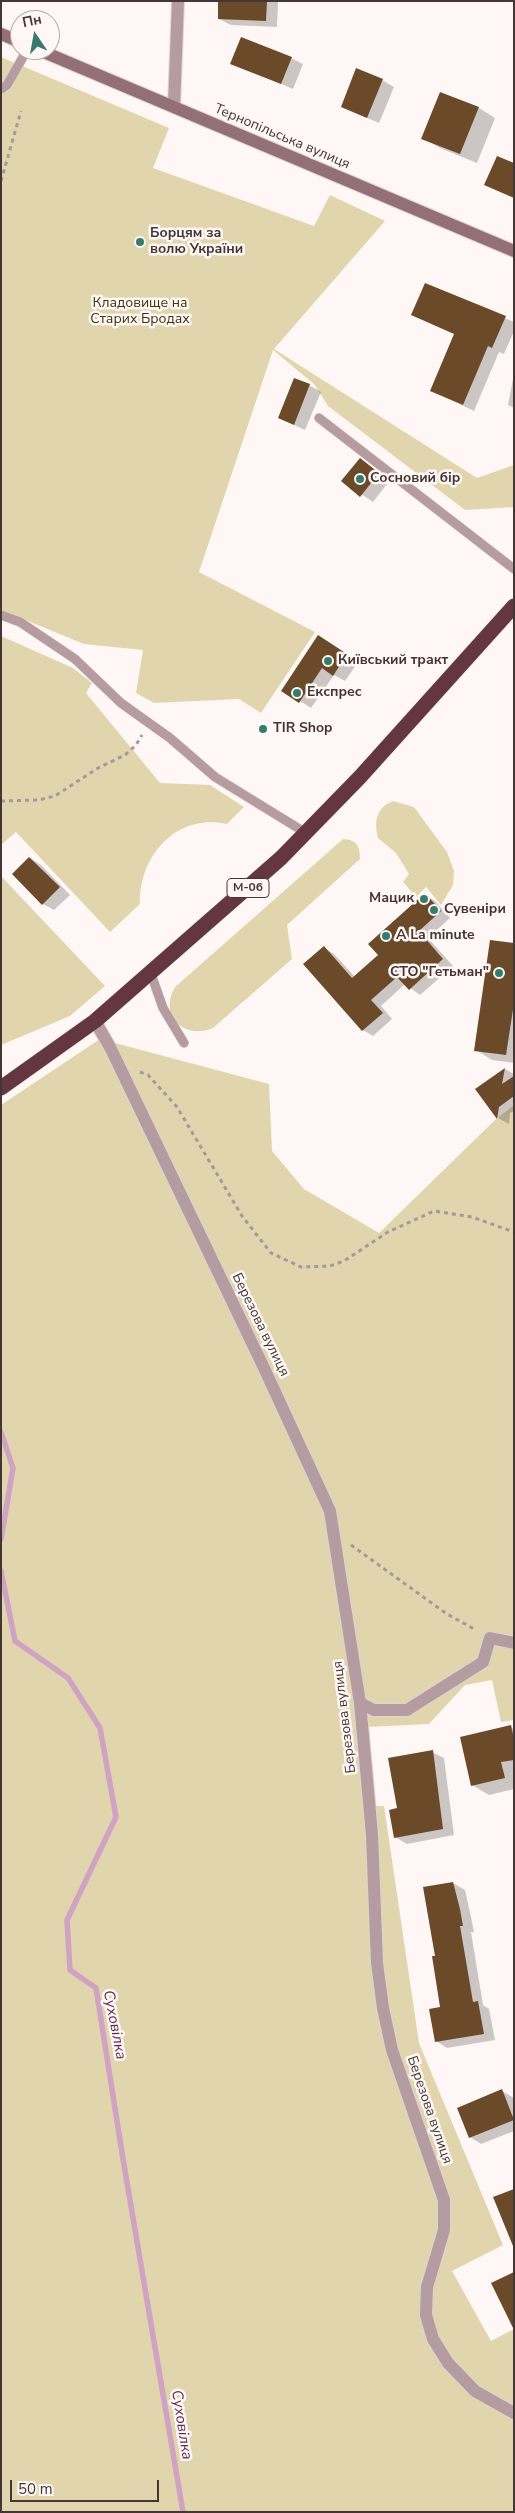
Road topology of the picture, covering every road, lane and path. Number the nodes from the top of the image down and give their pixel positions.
1 (178, 1) edge
2 (60, 59) edge
3 (22, 60) edge
4 (1, 88) edge
5 (174, 107) junction
6 (22, 111) dead end
7 (1, 181) edge
8 (514, 251) edge
9 (319, 418) dead end
10 (514, 569) edge
11 (514, 606) edge
12 (1, 615) edge
13 (144, 718) junction
14 (1, 801) edge
15 (306, 833) junction
16 (151, 974) junction
17 (96, 1021) junction
18 (184, 1043) dead end
19 (117, 1062) junction
20 (1, 1088) edge
21 (514, 1232) edge
22 (334, 1532) junction
23 (490, 1638) junction
24 (514, 1644) edge
25 (360, 1703) junction
26 (514, 2413) edge

1 - 5 street
2 - 5 main road, Тернопільська вулиця
3 - 4 lane
5 - 8 main road, Тернопільська вулиця
6 - 7 path
9 - 10 lane
11 - 15 highway, М-06
12 - 13 lane
13 - 14 path
13 - 15 lane
15 - 16 highway, М-06
16 - 17 highway, М-06
16 - 18 lane
17 - 19 street, Березова вулиця
17 - 20 highway, М-06
19 - 21 path
19 - 22 street, Березова вулиця
22 - 23 path
22 - 25 street, Березова вулиця
23 - 24 street
23 - 25 street
25 - 26 street, Березова вулиця

